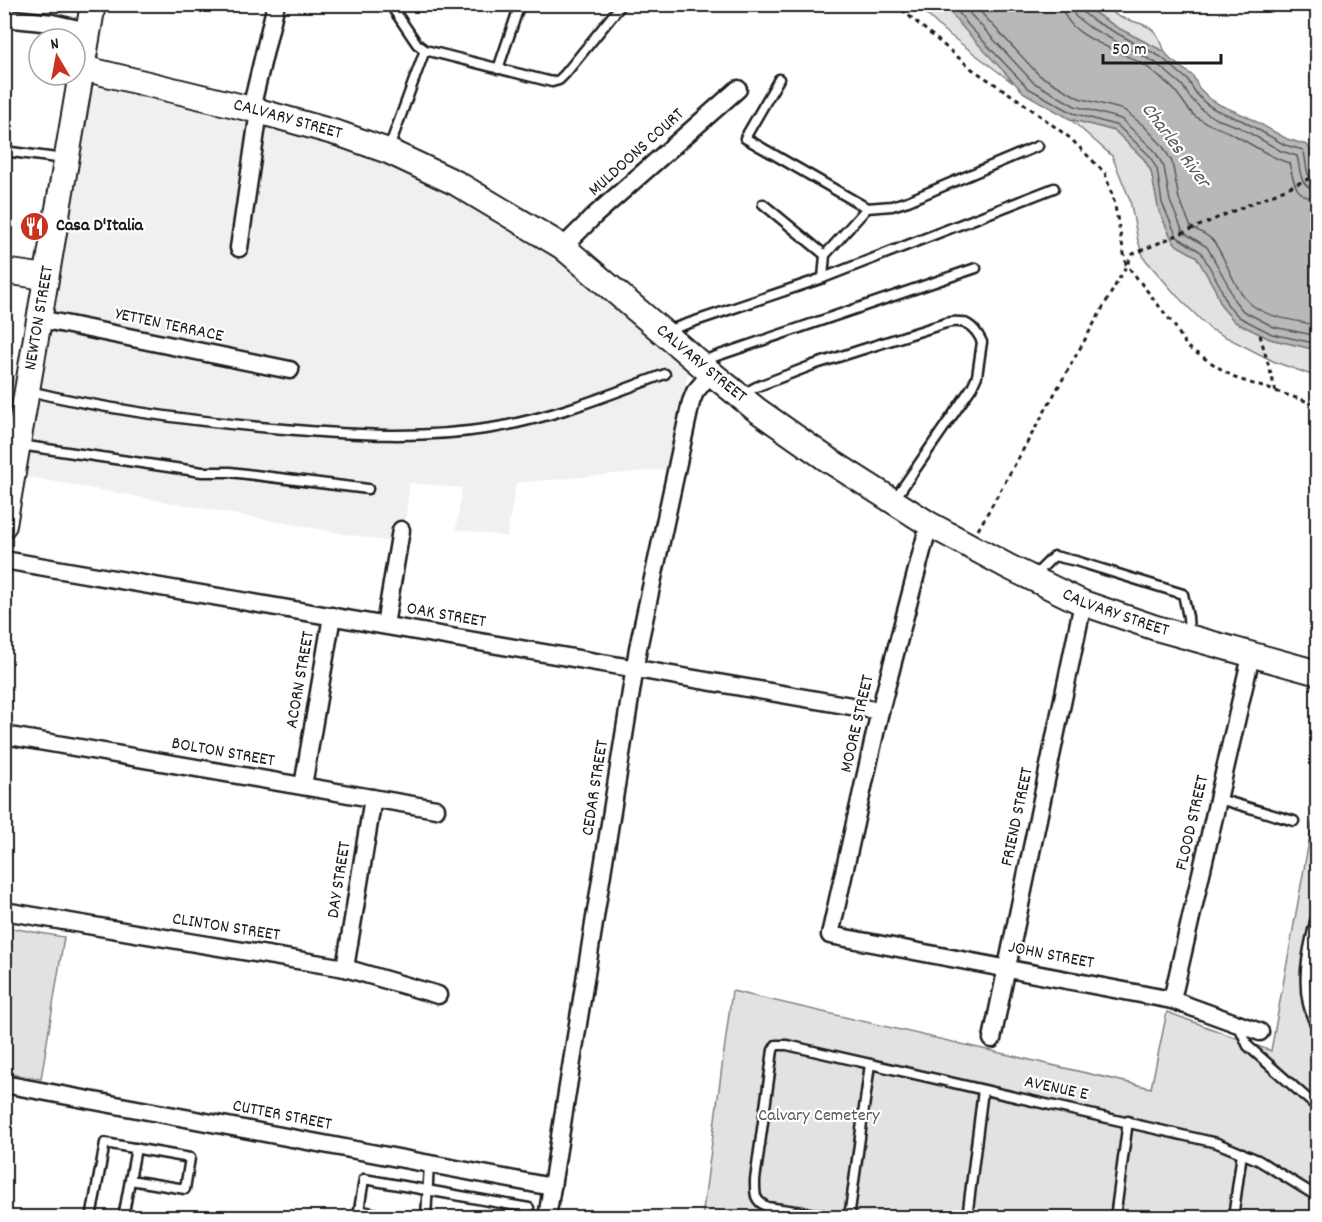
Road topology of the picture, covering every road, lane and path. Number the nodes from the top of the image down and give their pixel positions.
1 (93, 4) edge
2 (276, 4) edge
3 (390, 4) edge
4 (520, 4) edge
5 (621, 4) edge
6 (895, 4) edge
7 (4, 18) edge
8 (88, 31) junction
9 (87, 37) edge
10 (425, 50) junction
11 (498, 69) junction
12 (87, 70) edge
13 (778, 79) dead end
14 (79, 87) edge
15 (738, 89) dead end
16 (255, 110) junction
17 (1317, 125) edge
18 (1038, 146) dead end
19 (1317, 150) edge
20 (4, 151) edge
21 (388, 151) junction
22 (67, 159) junction
23 (1317, 175) edge
24 (1054, 188) dead end
25 (763, 204) dead end
26 (867, 208) junction
27 (563, 247) junction
28 (239, 248) dead end
29 (825, 255) junction
30 (1126, 264) junction
31 (976, 268) dead end
32 (4, 271) edge
33 (46, 276) junction
34 (823, 278) junction
35 (39, 319) junction
36 (663, 332) junction
37 (1260, 335) dead end
38 (704, 368) junction
39 (290, 370) dead end
40 (665, 374) dead end
41 (29, 391) junction
42 (1276, 392) junction
43 (740, 396) junction
44 (1317, 405) edge
45 (12, 443) edge
46 (368, 489) dead end
47 (893, 502) junction
48 (929, 524) junction
49 (4, 525) edge
50 (401, 530) dead end
51 (976, 534) dead end
52 (4, 560) edge
53 (1031, 578) junction
54 (1083, 603) junction
55 (332, 616) junction
56 (385, 625) junction
57 (1189, 638) junction
58 (1251, 656) junction
59 (634, 668) junction
60 (1317, 674) edge
61 (880, 711) junction
62 (4, 735) edge
63 (303, 786) junction
64 (373, 798) junction
65 (1219, 799) junction
66 (436, 808) dead end
67 (1294, 821) dead end
68 (1317, 910) edge
69 (4, 911) edge
70 (830, 935) joint
71 (1007, 967) junction
72 (345, 968) junction
73 (438, 995) dead end
74 (1172, 1000) junction
75 (1238, 1024) junction
76 (1317, 1029) edge
77 (1260, 1032) dead end
78 (992, 1039) dead end
79 (870, 1064) junction
80 (4, 1084) edge
81 (983, 1090) junction
82 (1317, 1108) edge
83 (1128, 1121) junction
84 (136, 1148) junction
85 (1242, 1152) junction
86 (429, 1164) junction
87 (130, 1180) junction
88 (552, 1187) junction
89 (428, 1190) junction
90 (1317, 1197) edge
91 (91, 1218) edge
92 (123, 1218) edge
93 (394, 1218) edge
94 (426, 1218) edge
95 (527, 1218) edge
96 (547, 1218) edge
97 (844, 1218) edge
98 (849, 1218) edge
99 (967, 1218) edge
100 (1115, 1218) edge
101 (1233, 1218) edge

1 - 8 street, NEWTON STREET
2 - 16 street
3 - 10 lane
4 - 11 lane
5 - 11 lane
6 - 30 path
7 - 8 street
8 - 9 street, NEWTON STREET
10 - 11 lane
10 - 21 lane
12 - 16 street, CALVARY STREET
13 - 26 lane
14 - 22 street, NEWTON STREET
15 - 27 street, MULDOONS COURT
16 - 21 street, CALVARY STREET
16 - 28 street
17 - 19 path
18 - 26 lane
20 - 22 lane
21 - 27 street, CALVARY STREET
22 - 33 street, NEWTON STREET
23 - 30 path
24 - 34 lane
25 - 29 lane
26 - 29 lane
27 - 36 street, CALVARY STREET
29 - 34 lane
30 - 42 path
30 - 51 path
31 - 38 lane
32 - 33 street
33 - 35 street, NEWTON STREET
34 - 36 lane
35 - 39 street, YETTEN TERRACE
35 - 41 street, NEWTON STREET
36 - 38 street, CALVARY STREET
37 - 42 path
38 - 43 street, CALVARY STREET
38 - 59 street, CEDAR STREET
40 - 41 lane
41 - 45 street, NEWTON STREET
42 - 44 path
43 - 47 street, CALVARY STREET
43 - 47 lane
45 - 46 lane
45 - 49 street, NEWTON STREET
47 - 48 street, CALVARY STREET
48 - 53 street, CALVARY STREET
48 - 61 street, MOORE STREET
50 - 56 street
52 - 55 street, OAK STREET
53 - 54 street, CALVARY STREET
53 - 57 lane
54 - 57 street, CALVARY STREET
54 - 71 street, FRIEND STREET
55 - 56 street, OAK STREET
55 - 63 street, ACORN STREET
56 - 59 street, OAK STREET
57 - 58 street, CALVARY STREET
58 - 60 street, CALVARY STREET
58 - 65 street, FLOOD STREET
59 - 61 street, OAK STREET
59 - 88 street, CEDAR STREET
61 - 70 street, MOORE STREET
62 - 63 street, BOLTON STREET
63 - 64 street, BOLTON STREET
64 - 66 street, BOLTON STREET
64 - 72 street, DAY STREET
65 - 67 lane
65 - 74 street, FLOOD STREET
68 - 76 lane
69 - 72 street, CLINTON STREET
70 - 71 street, JOHN STREET
71 - 74 street, JOHN STREET
71 - 78 street, FRIEND STREET
72 - 73 street, CLINTON STREET
74 - 75 street, JOHN STREET
75 - 77 street, JOHN STREET
75 - 82 lane
79 - 81 lane, AVENUE E
79 - 97 lane, AVENUE E
79 - 98 lane
80 - 86 street, CUTTER STREET
81 - 83 lane, AVENUE E
81 - 99 lane
83 - 85 lane, AVENUE E
83 - 100 lane
84 - 87 lane
84 - 87 lane
84 - 91 lane
85 - 90 lane, AVENUE E
85 - 101 lane
86 - 88 street, CUTTER STREET
86 - 89 lane
87 - 92 lane
88 - 96 street, CEDAR STREET
89 - 93 lane
89 - 94 lane
89 - 95 lane

